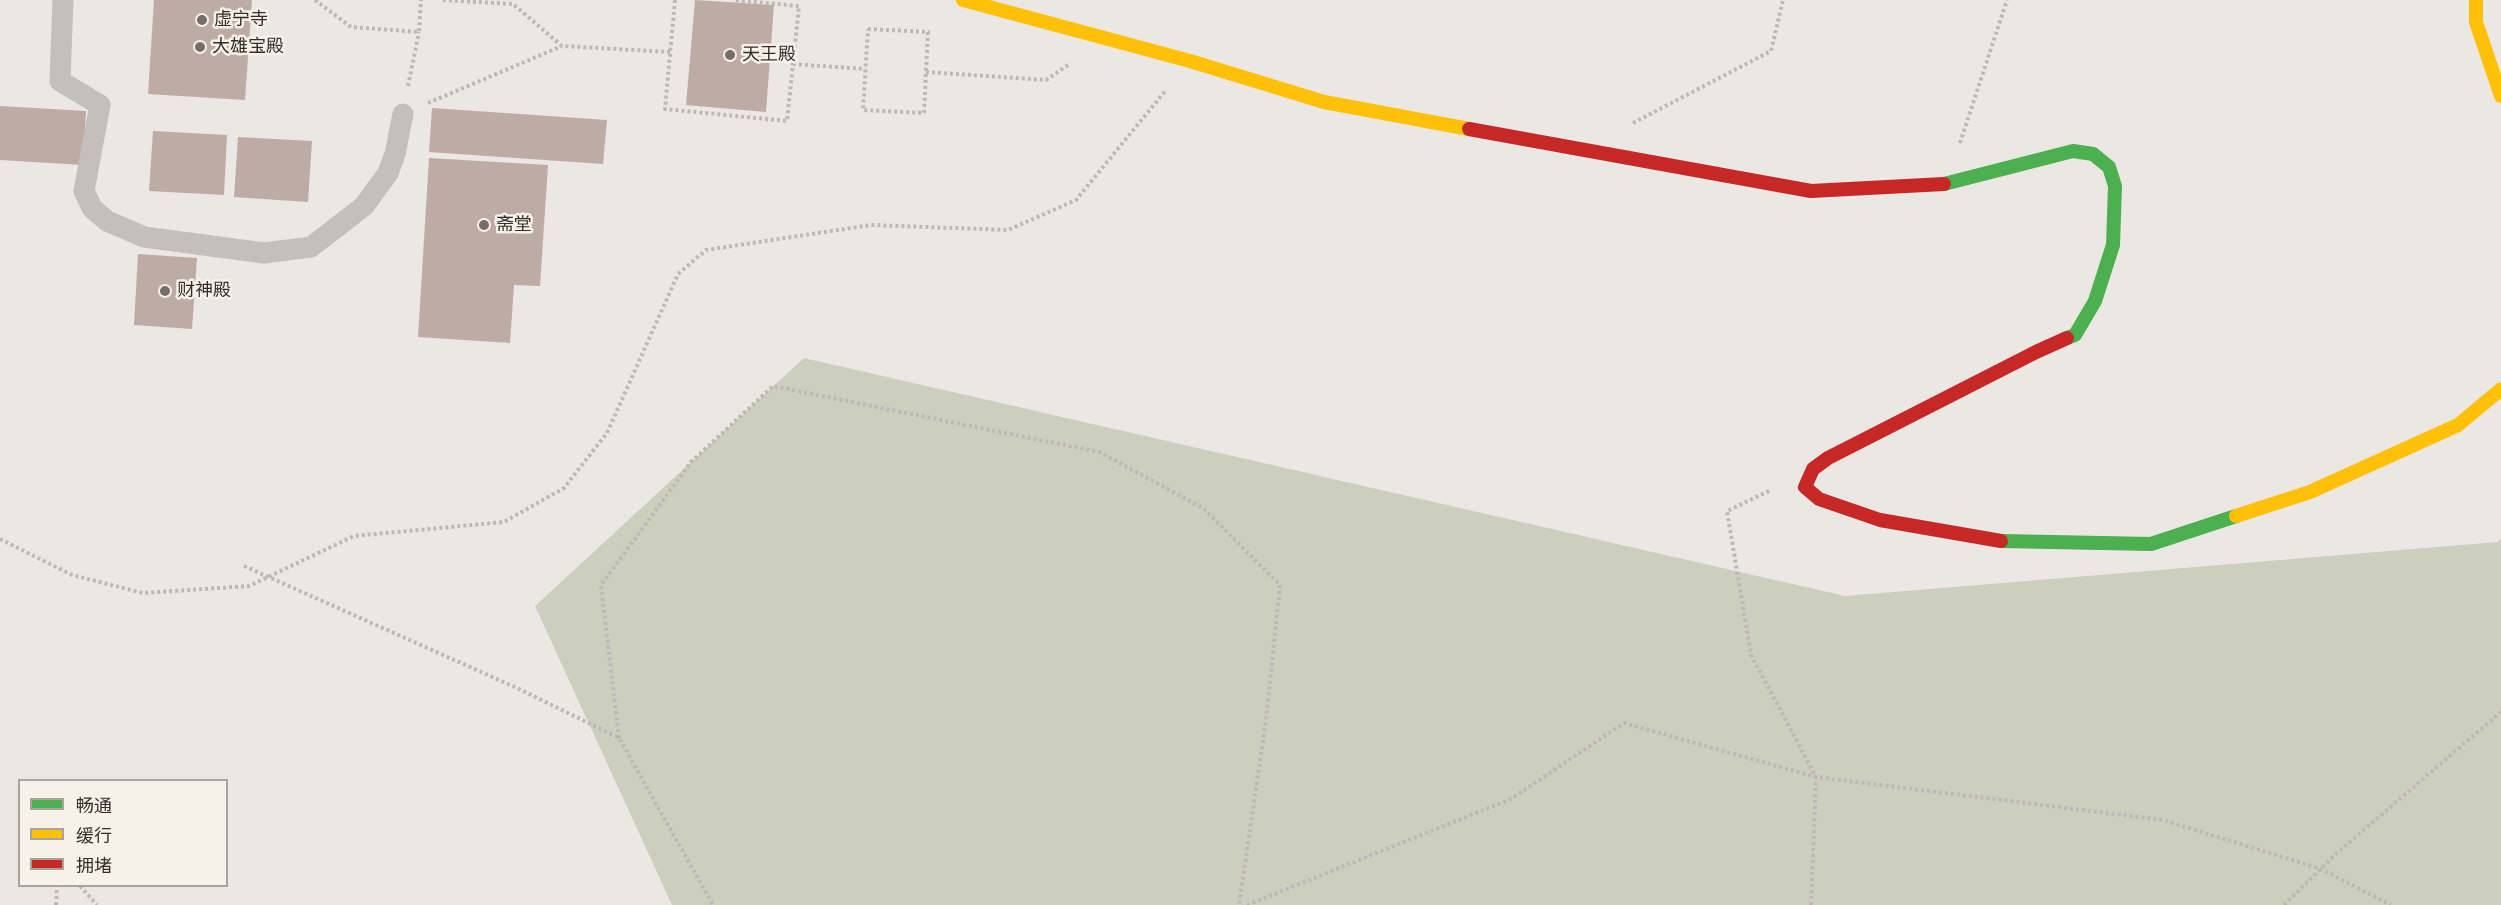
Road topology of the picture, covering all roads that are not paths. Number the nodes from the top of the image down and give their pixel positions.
1 (63, 0) edge
2 (963, 0) edge
3 (2476, 0) edge
4 (2501, 96) edge
5 (403, 114) road end
6 (2501, 389) edge

1 - 5 lane
2 - 6 street
3 - 4 street

